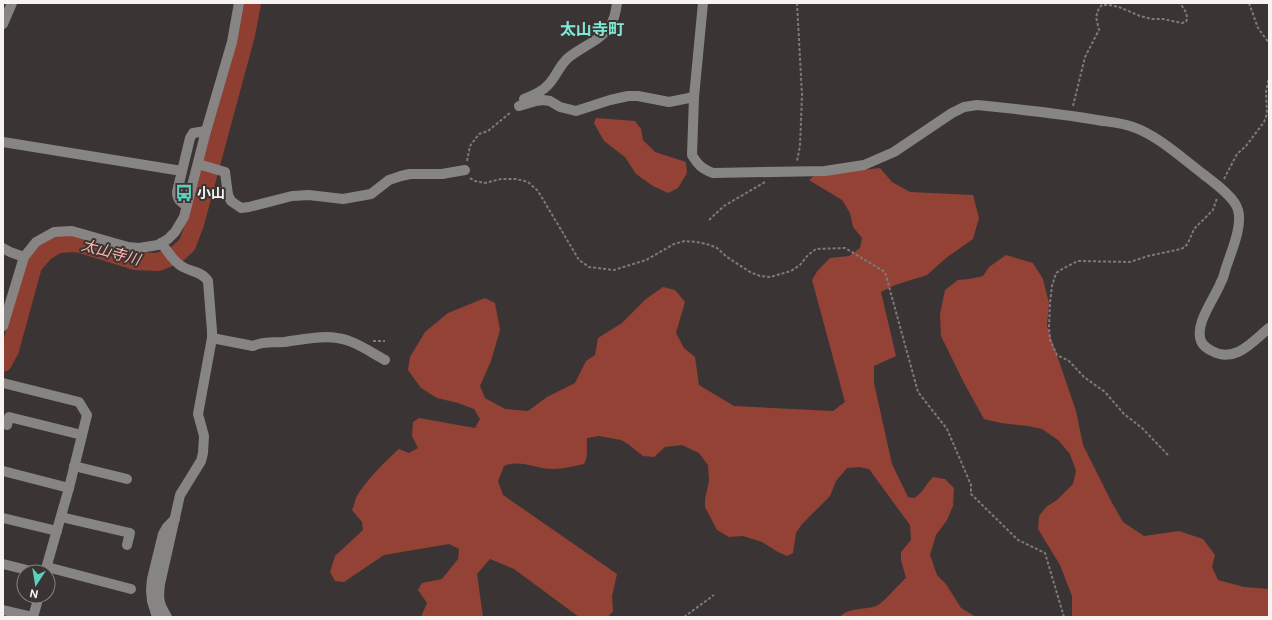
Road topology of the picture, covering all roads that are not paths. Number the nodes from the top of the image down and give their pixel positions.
1 (12, 3) edge
2 (239, 3) edge
3 (617, 3) edge
4 (703, 3) edge
5 (3, 24) edge
6 (694, 97) junction
7 (206, 131) junction
8 (3, 142) edge
9 (205, 166) junction
10 (465, 170) road end
11 (182, 171) junction
12 (187, 206) junction
13 (161, 243) junction
14 (3, 248) edge
15 (24, 257) junction
16 (3, 326) edge
17 (1269, 328) edge
18 (212, 338) junction
19 (385, 360) dead end
20 (3, 384) edge
21 (6, 425) dead end
22 (82, 435) junction
23 (74, 466) junction
24 (3, 471) edge
25 (127, 479) dead end
26 (69, 488) junction
27 (61, 517) junction
28 (3, 518) edge
29 (175, 519) junction
30 (57, 531) junction
31 (127, 545) dead end
32 (3, 564) edge
33 (48, 564) edge
34 (16, 567) edge
35 (56, 572) edge
36 (131, 589) dead end
37 (36, 604) edge
38 (3, 610) edge
39 (33, 617) edge
40 (157, 617) edge
41 (167, 617) edge

1 - 5 street
2 - 7 street
3 - 6 street
4 - 6 street
6 - 17 street
7 - 9 street
7 - 11 street
8 - 11 street
9 - 10 street
9 - 12 street
11 - 12 street
12 - 13 street
13 - 15 street
13 - 18 street
14 - 15 street
15 - 16 street
18 - 19 street
18 - 29 street
20 - 22 street
21 - 22 street
22 - 23 street
23 - 25 street
23 - 26 street
24 - 26 street
26 - 27 street
27 - 30 street
27 - 31 street
28 - 30 street
29 - 40 street
29 - 41 street
30 - 33 street
32 - 34 street
35 - 36 street
37 - 39 street
38 - 39 street

